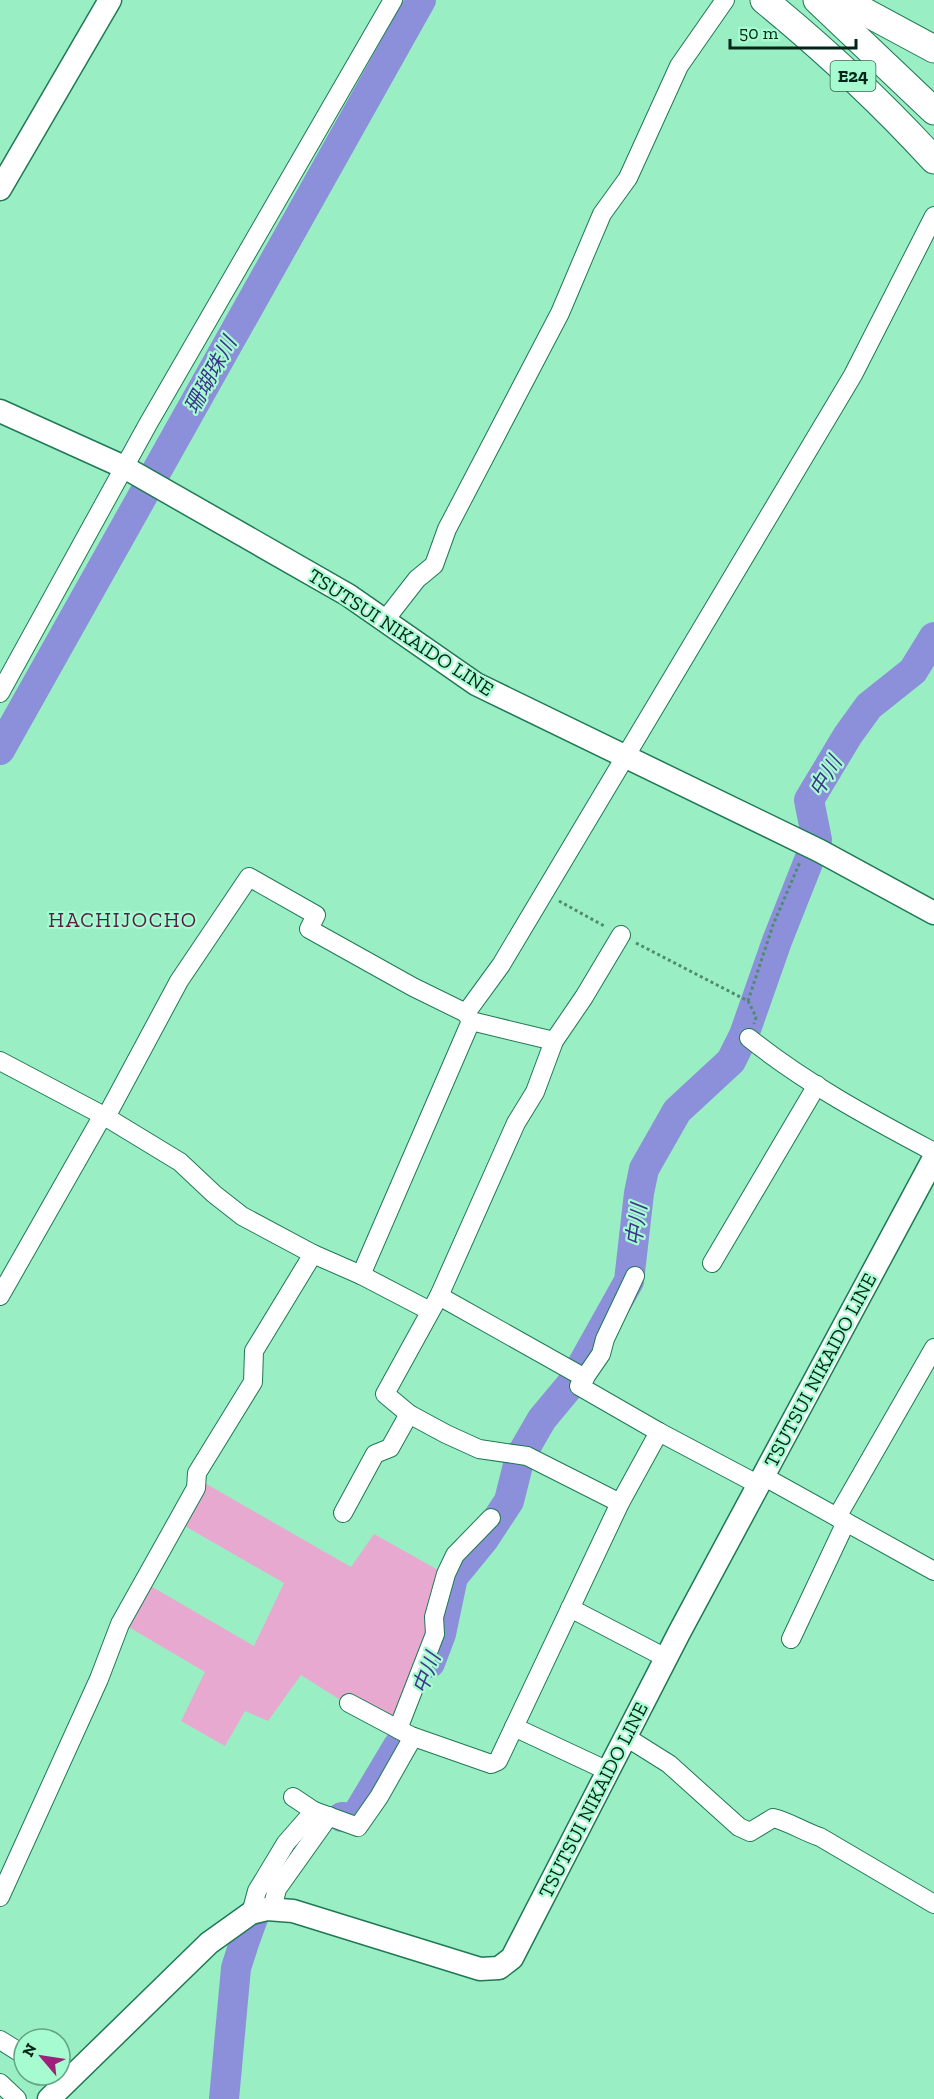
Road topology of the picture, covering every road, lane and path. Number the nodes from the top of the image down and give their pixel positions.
1 (110, 0) edge
2 (393, 0) edge
3 (725, 0) edge
4 (765, 0) edge
5 (771, 0) edge
6 (817, 0) edge
7 (833, 0) edge
8 (843, 0) edge
9 (934, 50) edge
10 (934, 96) edge
11 (934, 111) edge
12 (934, 147) edge
13 (934, 160) edge
14 (0, 189) edge
15 (934, 216) edge
16 (0, 411) edge
17 (126, 468) junction
18 (385, 620) junction
19 (0, 693) edge
20 (626, 757) junction
21 (812, 847) junction
22 (544, 893) junction
23 (934, 913) edge
24 (621, 935) junction
25 (748, 1001) junction
26 (468, 1017) junction
27 (756, 1017) dead end
28 (749, 1038) dead end
29 (554, 1041) junction
30 (0, 1060) edge
31 (817, 1085) junction
32 (105, 1116) junction
33 (934, 1152) edge
34 (934, 1158) edge
35 (313, 1254) junction
36 (712, 1263) dead end
37 (361, 1275) junction
38 (635, 1276) dead end
39 (0, 1296) edge
40 (435, 1303) junction
41 (934, 1348) edge
42 (578, 1374) junction
43 (409, 1414) junction
44 (659, 1432) junction
45 (761, 1480) junction
46 (620, 1503) junction
47 (343, 1513) dead end
48 (490, 1518) dead end
49 (842, 1519) junction
50 (934, 1571) edge
51 (570, 1608) junction
52 (791, 1639) dead end
53 (666, 1658) junction
54 (349, 1703) dead end
55 (514, 1727) junction
56 (407, 1734) junction
57 (626, 1737) junction
58 (608, 1771) junction
59 (293, 1797) dead end
60 (321, 1813) junction
61 (0, 1897) edge
62 (934, 1904) edge
63 (260, 1911) junction
64 (72, 2070) edge
65 (0, 2083) edge
66 (17, 2099) edge

1 - 14 main road
2 - 17 street
3 - 18 street
4 - 13 highway, E24
5 - 12 highway
6 - 11 highway, E24
7 - 10 highway
8 - 9 highway
15 - 20 street
16 - 17 main road, TSUTSUI NIKAIDO LINE
17 - 18 main road, TSUTSUI NIKAIDO LINE
17 - 19 street
18 - 20 main road, TSUTSUI NIKAIDO LINE
20 - 21 main road, TSUTSUI NIKAIDO LINE
20 - 22 street
21 - 23 main road, TSUTSUI NIKAIDO LINE
21 - 25 path
22 - 24 path
22 - 26 street
24 - 25 path
24 - 29 street
25 - 27 path
26 - 29 street
26 - 32 street
26 - 37 street
28 - 31 street
29 - 40 street
30 - 32 street
31 - 33 street
31 - 36 street
32 - 35 street
32 - 39 street
34 - 45 main road, TSUTSUI NIKAIDO LINE
35 - 37 street
35 - 61 street
37 - 40 street
38 - 42 street
40 - 42 street
40 - 43 street
41 - 49 street
42 - 44 street
43 - 46 street
43 - 47 street
44 - 45 street
44 - 46 street
45 - 49 street
45 - 53 main road, TSUTSUI NIKAIDO LINE
46 - 51 street
48 - 56 street
49 - 50 street
49 - 52 street
51 - 53 street
51 - 55 street
53 - 57 main road, TSUTSUI NIKAIDO LINE
54 - 56 street
55 - 56 street
55 - 58 street
56 - 60 street
57 - 58 main road, TSUTSUI NIKAIDO LINE
57 - 62 street
58 - 63 main road, TSUTSUI NIKAIDO LINE
59 - 60 street
60 - 63 street
63 - 64 main road
65 - 66 street

